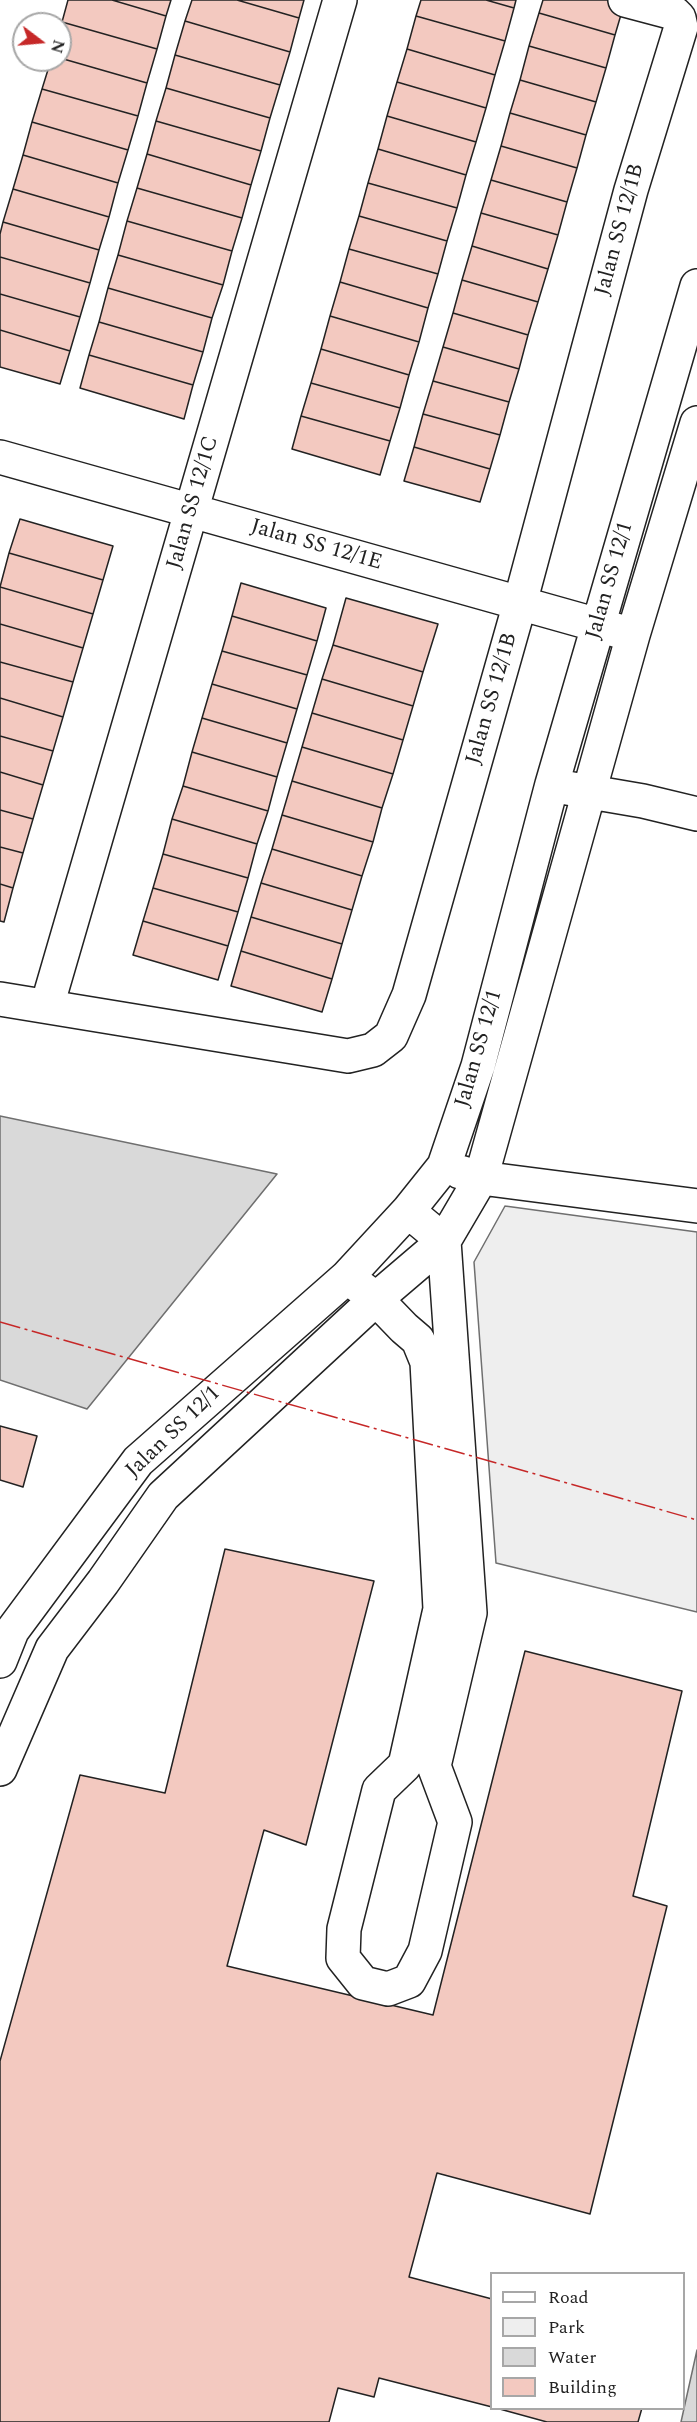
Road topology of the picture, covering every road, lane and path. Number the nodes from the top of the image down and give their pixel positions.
1 (340, 0) edge
2 (625, 0) edge
3 (697, 286) edge
4 (697, 423) edge
5 (0, 457) edge
6 (191, 511) junction
7 (520, 603) junction
8 (598, 625) junction
9 (633, 635) junction
10 (552, 784) junction
11 (589, 793) junction
12 (697, 814) edge
13 (0, 999) edge
14 (47, 1006) junction
15 (444, 1166) junction
16 (481, 1178) junction
17 (697, 1206) edge
18 (408, 1211) junction
19 (444, 1241) junction
20 (347, 1277) junction
21 (376, 1299) junction
22 (0, 1661) edge
23 (0, 1769) edge

1 - 6 street, Jalan SS 12/1C
2 - 7 street, Jalan SS 12/1B
3 - 8 street, Jalan SS 12/1
4 - 9 street, Jalan SS 12/1
5 - 6 street, Jalan SS 12/1E
6 - 7 street, Jalan SS 12/1E
6 - 14 street, Jalan SS 12/1C
7 - 8 street, Jalan SS 12/1E
7 - 14 street, Jalan SS 12/1B
8 - 9 street, Jalan SS 12/1E
8 - 10 street, Jalan SS 12/1
9 - 11 street, Jalan SS 12/1
10 - 11 street
10 - 15 street, Jalan SS 12/1
11 - 12 street
11 - 16 street, Jalan SS 12/1
13 - 14 street, Jalan SS 12/1B
15 - 16 street
15 - 18 street, Jalan SS 12/1
16 - 17 street
16 - 19 street, Jalan SS 12/1
18 - 19 street
18 - 20 street, Jalan SS 12/1
19 - 21 street, Jalan SS 12/1
19 - 21 street
20 - 21 street
20 - 22 street, Jalan SS 12/1
21 - 23 street, Jalan SS 12/1

